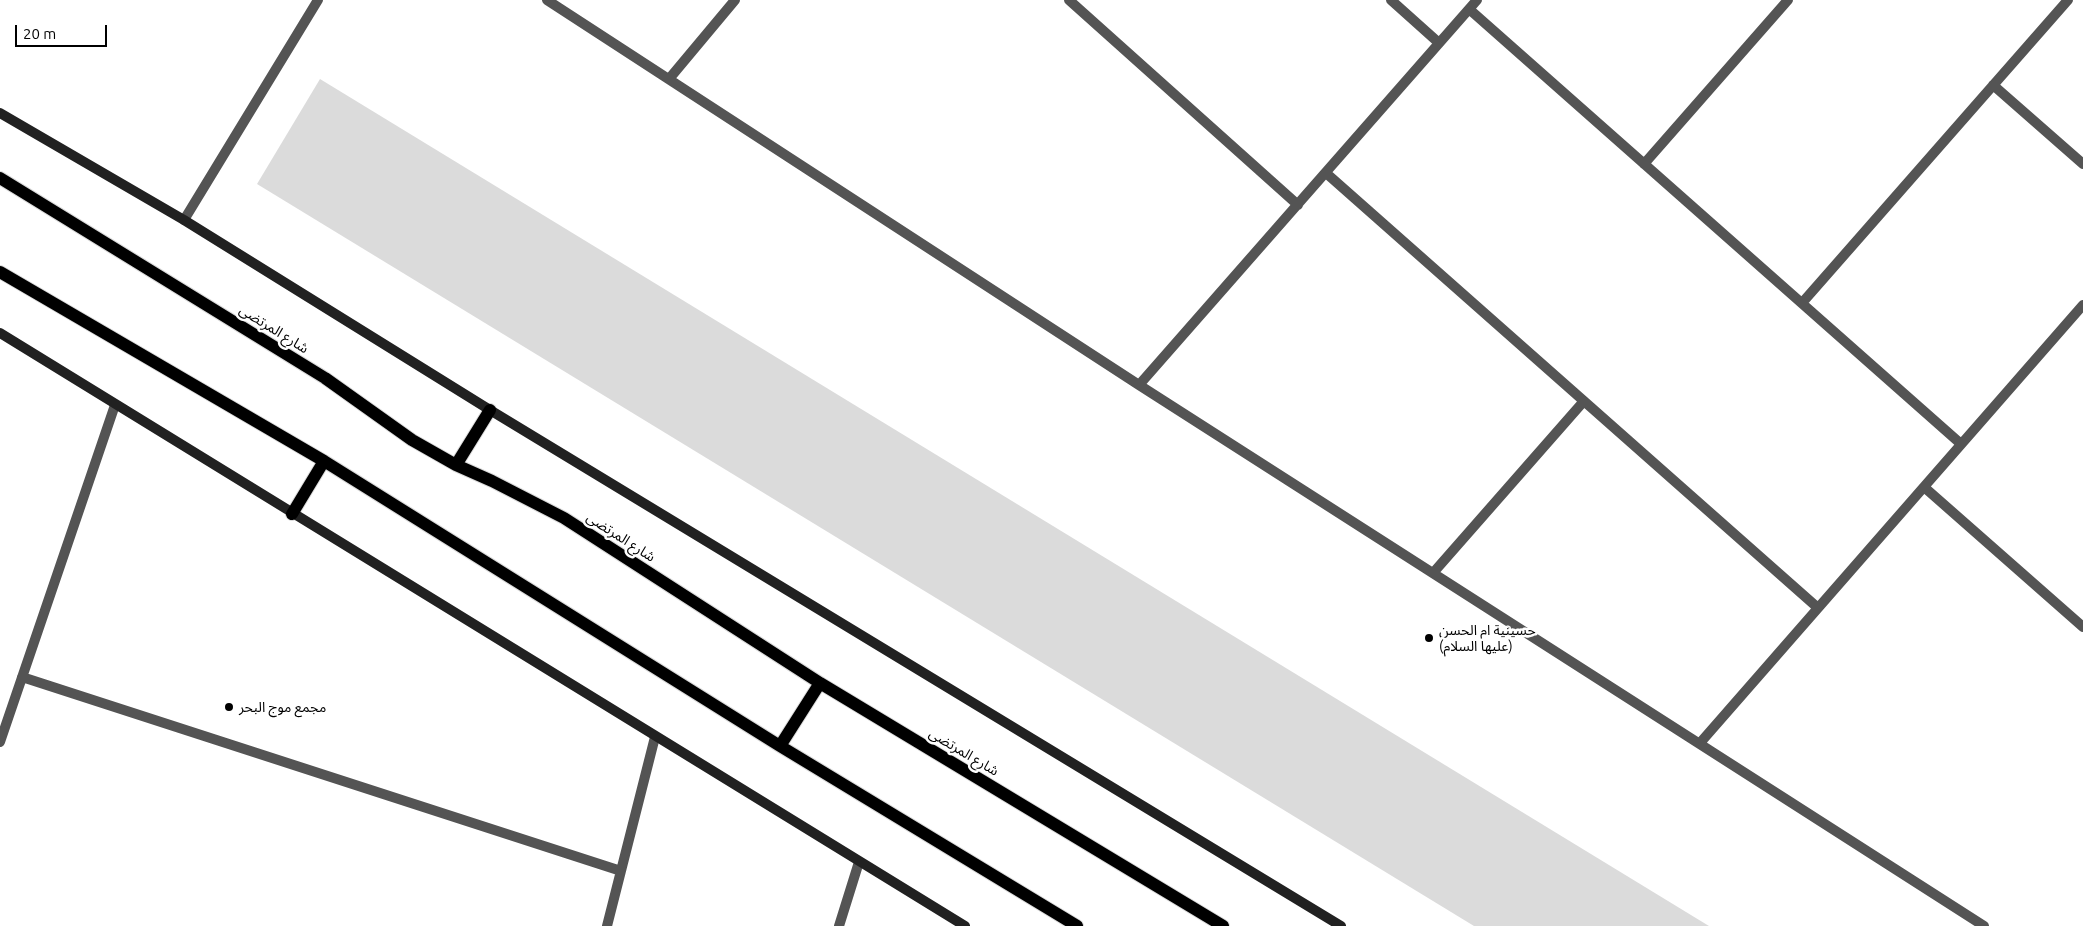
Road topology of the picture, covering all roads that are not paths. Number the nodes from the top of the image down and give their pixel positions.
1 (318, 0) edge
2 (547, 0) edge
3 (736, 0) edge
4 (1069, 0) edge
5 (1391, 0) edge
6 (1477, 0) edge
7 (1788, 0) edge
8 (2068, 0) edge
9 (1469, 9) junction
10 (1439, 43) junction
11 (669, 78) junction
12 (1994, 85) junction
13 (0, 114) edge
14 (1644, 164) junction
15 (2083, 164) edge
16 (1326, 173) junction
17 (0, 178) edge
18 (1298, 204) junction
19 (184, 220) junction
20 (0, 272) edge
21 (1802, 304) junction
22 (2083, 306) edge
23 (0, 334) edge
24 (1139, 385) junction
25 (1584, 401) junction
26 (115, 405) junction
27 (490, 410) junction
28 (1961, 444) junction
29 (324, 462) junction
30 (456, 465) junction
31 (1924, 486) junction
32 (292, 514) junction
33 (1433, 573) junction
34 (1818, 608) junction
35 (2083, 627) edge
36 (22, 677) junction
37 (820, 683) junction
38 (655, 737) junction
39 (0, 742) edge
40 (1700, 743) junction
41 (780, 746) junction
42 (859, 862) junction
43 (622, 871) junction
44 (608, 926) edge
45 (838, 926) edge
46 (965, 926) edge
47 (1077, 926) edge
48 (1223, 926) edge
49 (1341, 926) edge
50 (1984, 926) edge

1 - 19 street
2 - 11 street
3 - 11 street
4 - 18 street
5 - 10 street
6 - 9 street
7 - 14 street
8 - 12 street
9 - 10 street
9 - 14 street
10 - 16 street
11 - 24 street
12 - 15 street
12 - 21 street
13 - 19 main road
14 - 21 street
16 - 18 street
16 - 25 street
17 - 30 main road, شارع المرتضى
18 - 24 street
19 - 27 main road
20 - 29 main road
21 - 28 street
22 - 28 street
23 - 26 main road
24 - 33 street
25 - 33 street
25 - 34 street
26 - 32 main road
26 - 36 street
27 - 30 main road
27 - 49 main road
28 - 31 street
29 - 32 main road
29 - 41 main road
30 - 37 main road, شارع المرتضى
31 - 34 street
31 - 35 street
32 - 38 main road
33 - 40 street
34 - 40 street
36 - 39 street
36 - 43 street
37 - 41 main road
37 - 48 main road, شارع المرتضى
38 - 42 main road
38 - 43 street
40 - 50 street
41 - 47 main road
42 - 45 street
42 - 46 main road
43 - 44 street

